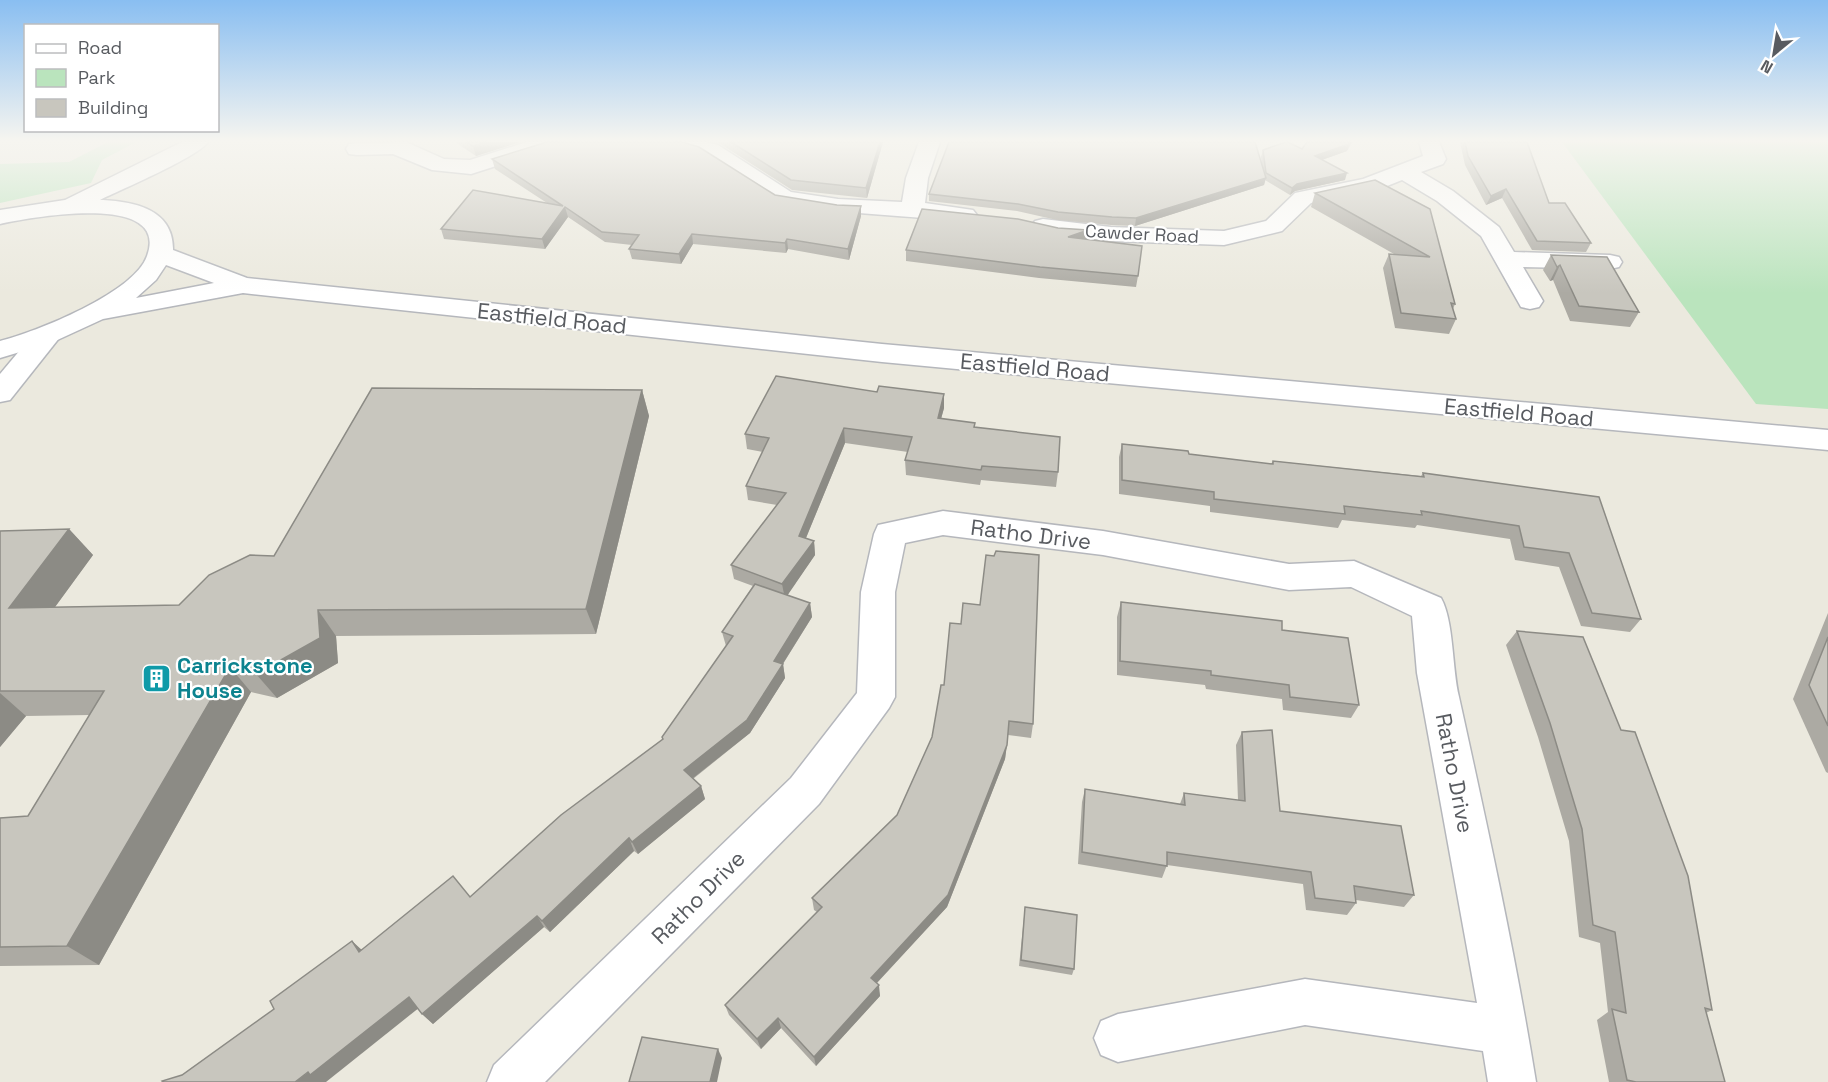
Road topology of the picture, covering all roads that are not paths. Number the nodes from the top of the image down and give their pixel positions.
1 (97, 192) edge
2 (147, 192) edge
3 (776, 192) edge
4 (916, 192) edge
5 (1331, 192) edge
6 (1439, 192) edge
7 (71, 205) junction
8 (914, 209) junction
9 (135, 213) junction
10 (982, 216) edge
11 (0, 217) edge
12 (1017, 220) edge
13 (160, 254) junction
14 (1506, 259) junction
15 (1610, 262) edge
16 (243, 285) junction
17 (1530, 301) dead end
18 (97, 314) junction
19 (46, 337) junction
20 (0, 350) edge
21 (0, 393) edge
22 (1828, 440) edge
23 (1504, 1030) junction
24 (1118, 1038) dead end
25 (511, 1082) edge
26 (1512, 1082) edge

1 - 7 street
2 - 9 street
3 - 8 street
4 - 8 street
5 - 12 street, Cawder Road
6 - 14 street
7 - 9 street
7 - 11 street
8 - 10 street
9 - 13 street
13 - 16 street, Eastfield Road
13 - 18 street
14 - 15 street
14 - 17 street
16 - 18 street, Eastfield Road
16 - 22 street, Eastfield Road
18 - 19 street
19 - 20 street
19 - 21 street
23 - 24 street
23 - 25 street, Ratho Drive
23 - 26 street, Ratho Drive

